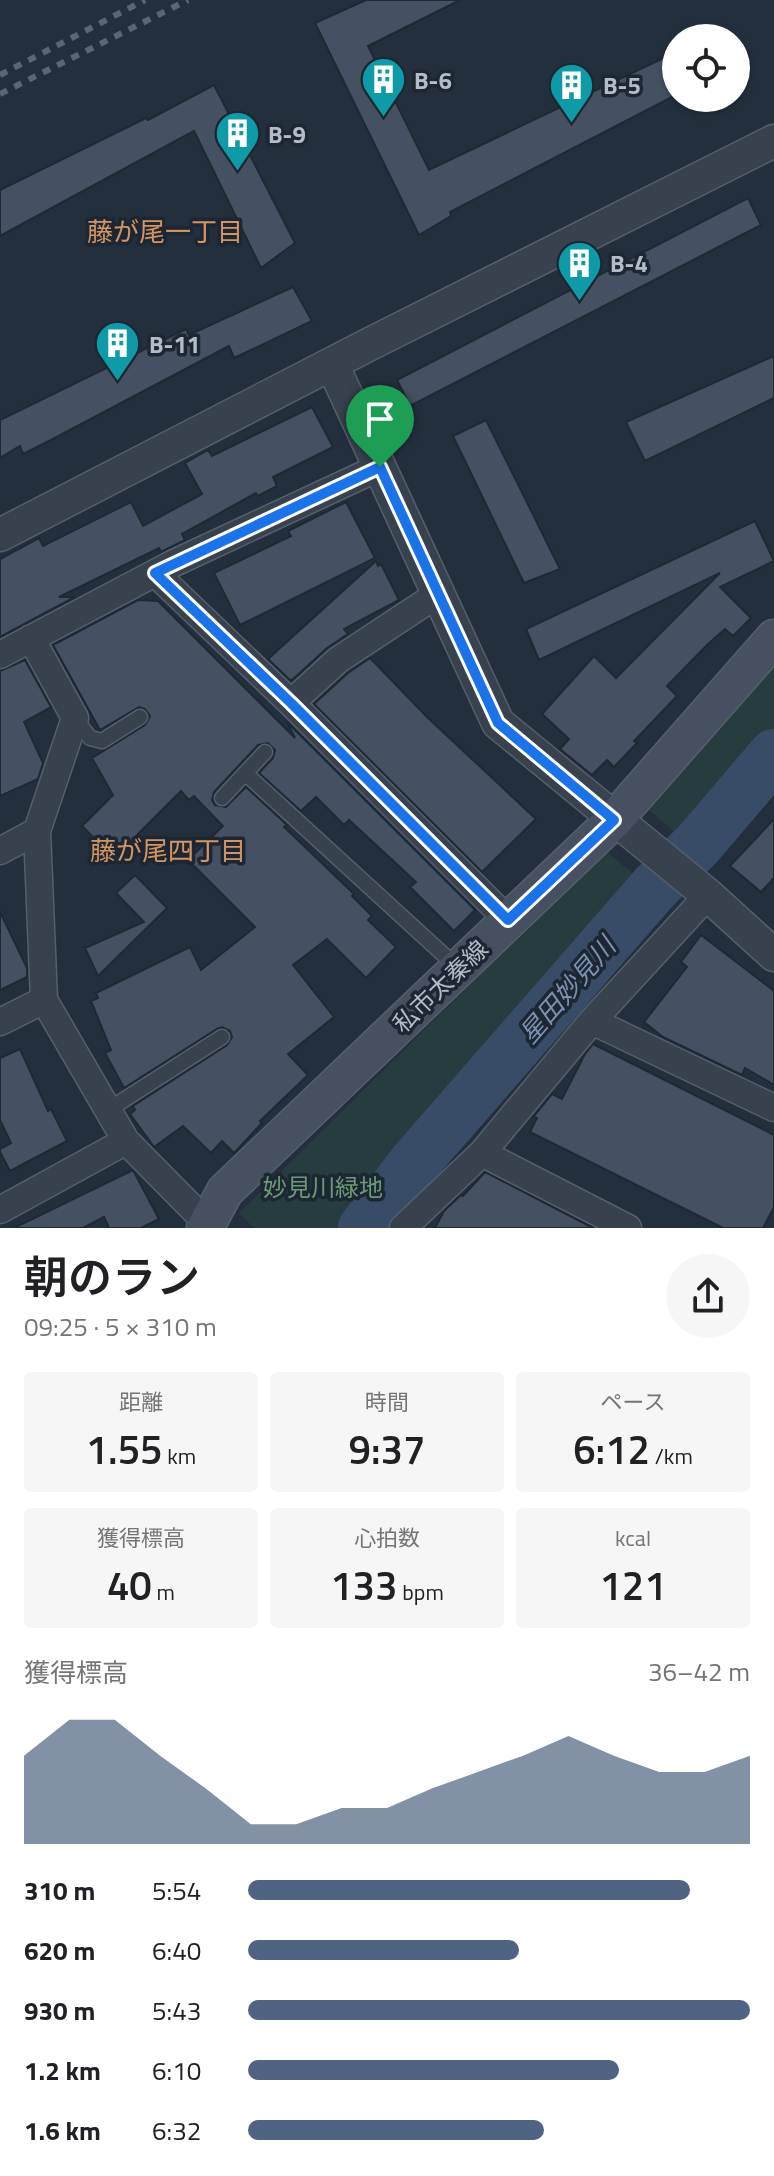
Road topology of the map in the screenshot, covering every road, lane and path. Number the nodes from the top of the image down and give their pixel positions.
1 (774, 141) edge
2 (332, 364) junction
3 (380, 467) junction
4 (0, 535) edge
5 (155, 573) junction
6 (438, 594) junction
7 (31, 638) junction
8 (774, 638) edge
9 (0, 655) edge
10 (291, 703) junction
11 (140, 717) dead end
12 (75, 718) junction
13 (265, 752) dead end
14 (245, 773) junction
15 (222, 798) dead end
16 (614, 820) junction
17 (37, 831) junction
18 (0, 851) edge
19 (708, 895) junction
20 (508, 920) junction
21 (774, 955) edge
22 (458, 968) junction
23 (44, 1000) junction
24 (592, 1021) junction
25 (0, 1022) edge
26 (222, 1037) dead end
27 (774, 1108) edge
28 (108, 1110) junction
29 (126, 1141) junction
30 (482, 1153) junction
31 (0, 1210) edge
32 (206, 1225) edge
33 (403, 1228) edge
34 (628, 1228) edge

1 - 2 street
2 - 3 street
2 - 4 street
3 - 5 street
3 - 6 street
5 - 7 street
5 - 10 street
6 - 10 street
6 - 16 street
7 - 9 street
7 - 12 street
8 - 16 main road, 私市太秦線
10 - 20 street
11 - 12 lane
12 - 17 street
13 - 14 lane
14 - 15 lane
14 - 22 lane
16 - 19 street
16 - 20 main road, 私市太秦線
17 - 18 street
17 - 23 street
19 - 21 street
19 - 24 street
20 - 22 main road, 私市太秦線
22 - 32 main road, 私市太秦線
23 - 25 street
23 - 28 street
24 - 27 street
24 - 30 street
26 - 28 lane
28 - 29 street
29 - 31 street
29 - 32 street
30 - 33 street
30 - 34 street

